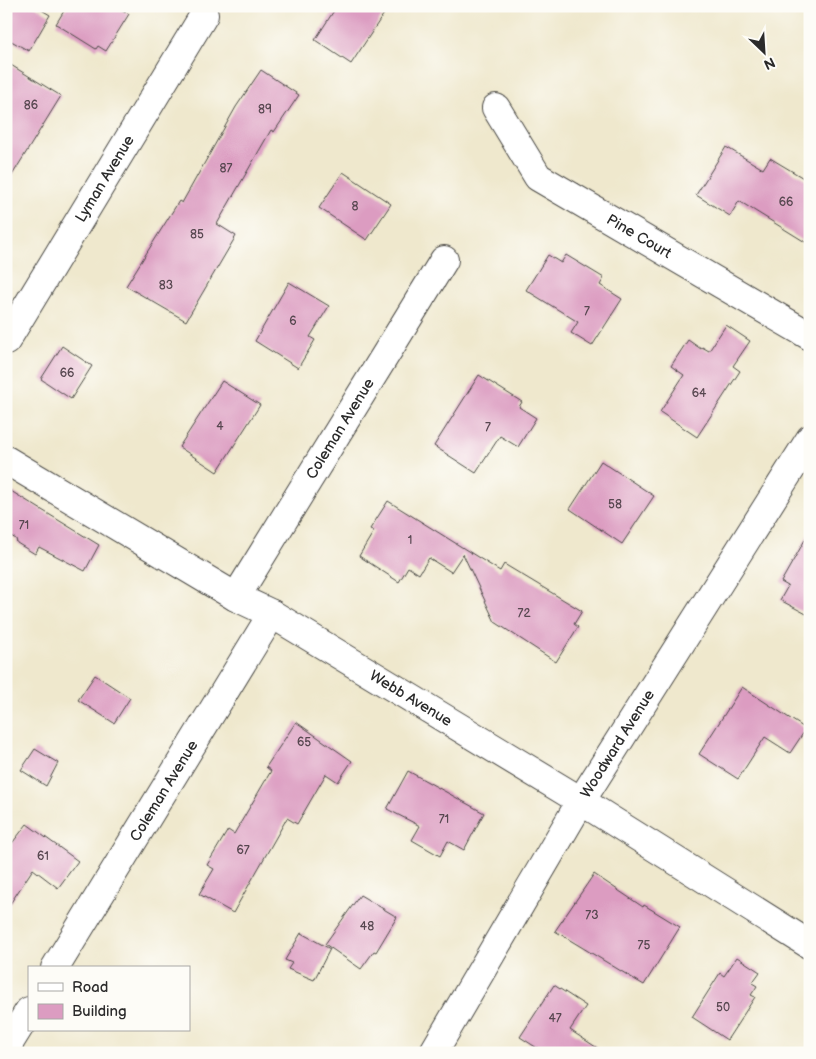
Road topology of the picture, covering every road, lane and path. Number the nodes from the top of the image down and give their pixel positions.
1 (204, 16) dead end
2 (496, 108) dead end
3 (444, 260) dead end
4 (810, 336) edge
5 (6, 341) edge
6 (810, 439) edge
7 (6, 460) edge
8 (236, 597) junction
9 (272, 614) junction
10 (581, 801) junction
11 (810, 945) edge
12 (56, 966) edge
13 (28, 1013) edge
14 (6, 1047) edge
15 (16, 1053) edge
16 (433, 1053) edge

1 - 5 street, Lyman Avenue
2 - 4 street, Pine Court
3 - 8 street, Coleman Avenue
6 - 10 street, Woodward Avenue
7 - 8 street, Webb Avenue
8 - 9 street, Webb Avenue
9 - 10 street, Webb Avenue
9 - 12 street, Coleman Avenue
10 - 11 street, Webb Avenue
10 - 16 street, Woodward Avenue
13 - 14 street
14 - 15 street

